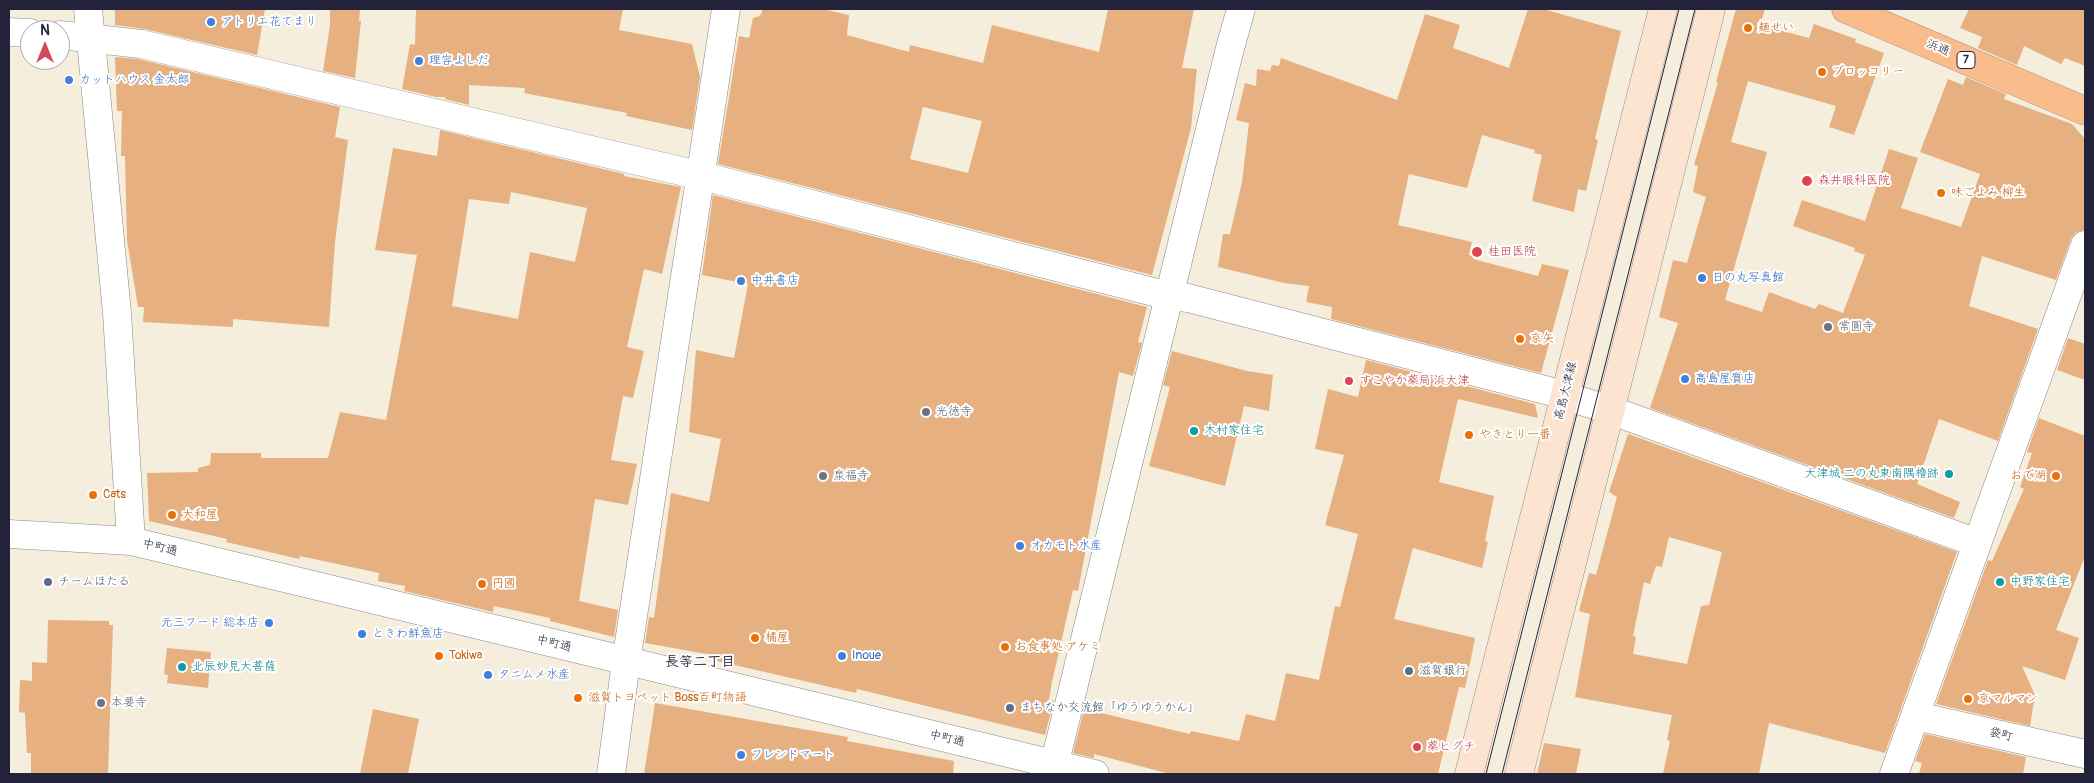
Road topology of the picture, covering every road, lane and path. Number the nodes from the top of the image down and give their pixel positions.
1 (88, 9) edge
2 (726, 9) edge
3 (1241, 9) edge
4 (1663, 9) edge
5 (1711, 9) edge
6 (1846, 9) edge
7 (70, 36) edge
8 (91, 37) junction
9 (2085, 111) edge
10 (702, 176) junction
11 (2085, 245) edge
12 (1169, 296) junction
13 (1565, 395) junction
14 (1610, 410) junction
15 (9, 534) edge
16 (131, 541) junction
17 (1977, 543) junction
18 (626, 662) junction
19 (1916, 716) junction
20 (2085, 754) edge
21 (1053, 769) edge
22 (611, 774) edge
23 (1096, 774) edge
24 (1469, 774) edge
25 (1519, 774) edge
26 (1894, 774) edge

1 - 8 street
2 - 10 street
3 - 12 street
4 - 13 main road, 高島大津線
5 - 14 main road
6 - 9 main road, 浜通 / 7
7 - 8 street
8 - 10 street
8 - 16 street
10 - 12 street
10 - 18 street
11 - 17 street
12 - 13 street
12 - 21 street
13 - 14 street
13 - 24 main road, 高島大津線
14 - 17 street
14 - 25 main road
15 - 16 street, 中町通
16 - 18 street, 中町通
17 - 19 street
18 - 21 street, 中町通
18 - 22 street
19 - 20 street, 袋町
19 - 26 street
21 - 23 street, 中町通

